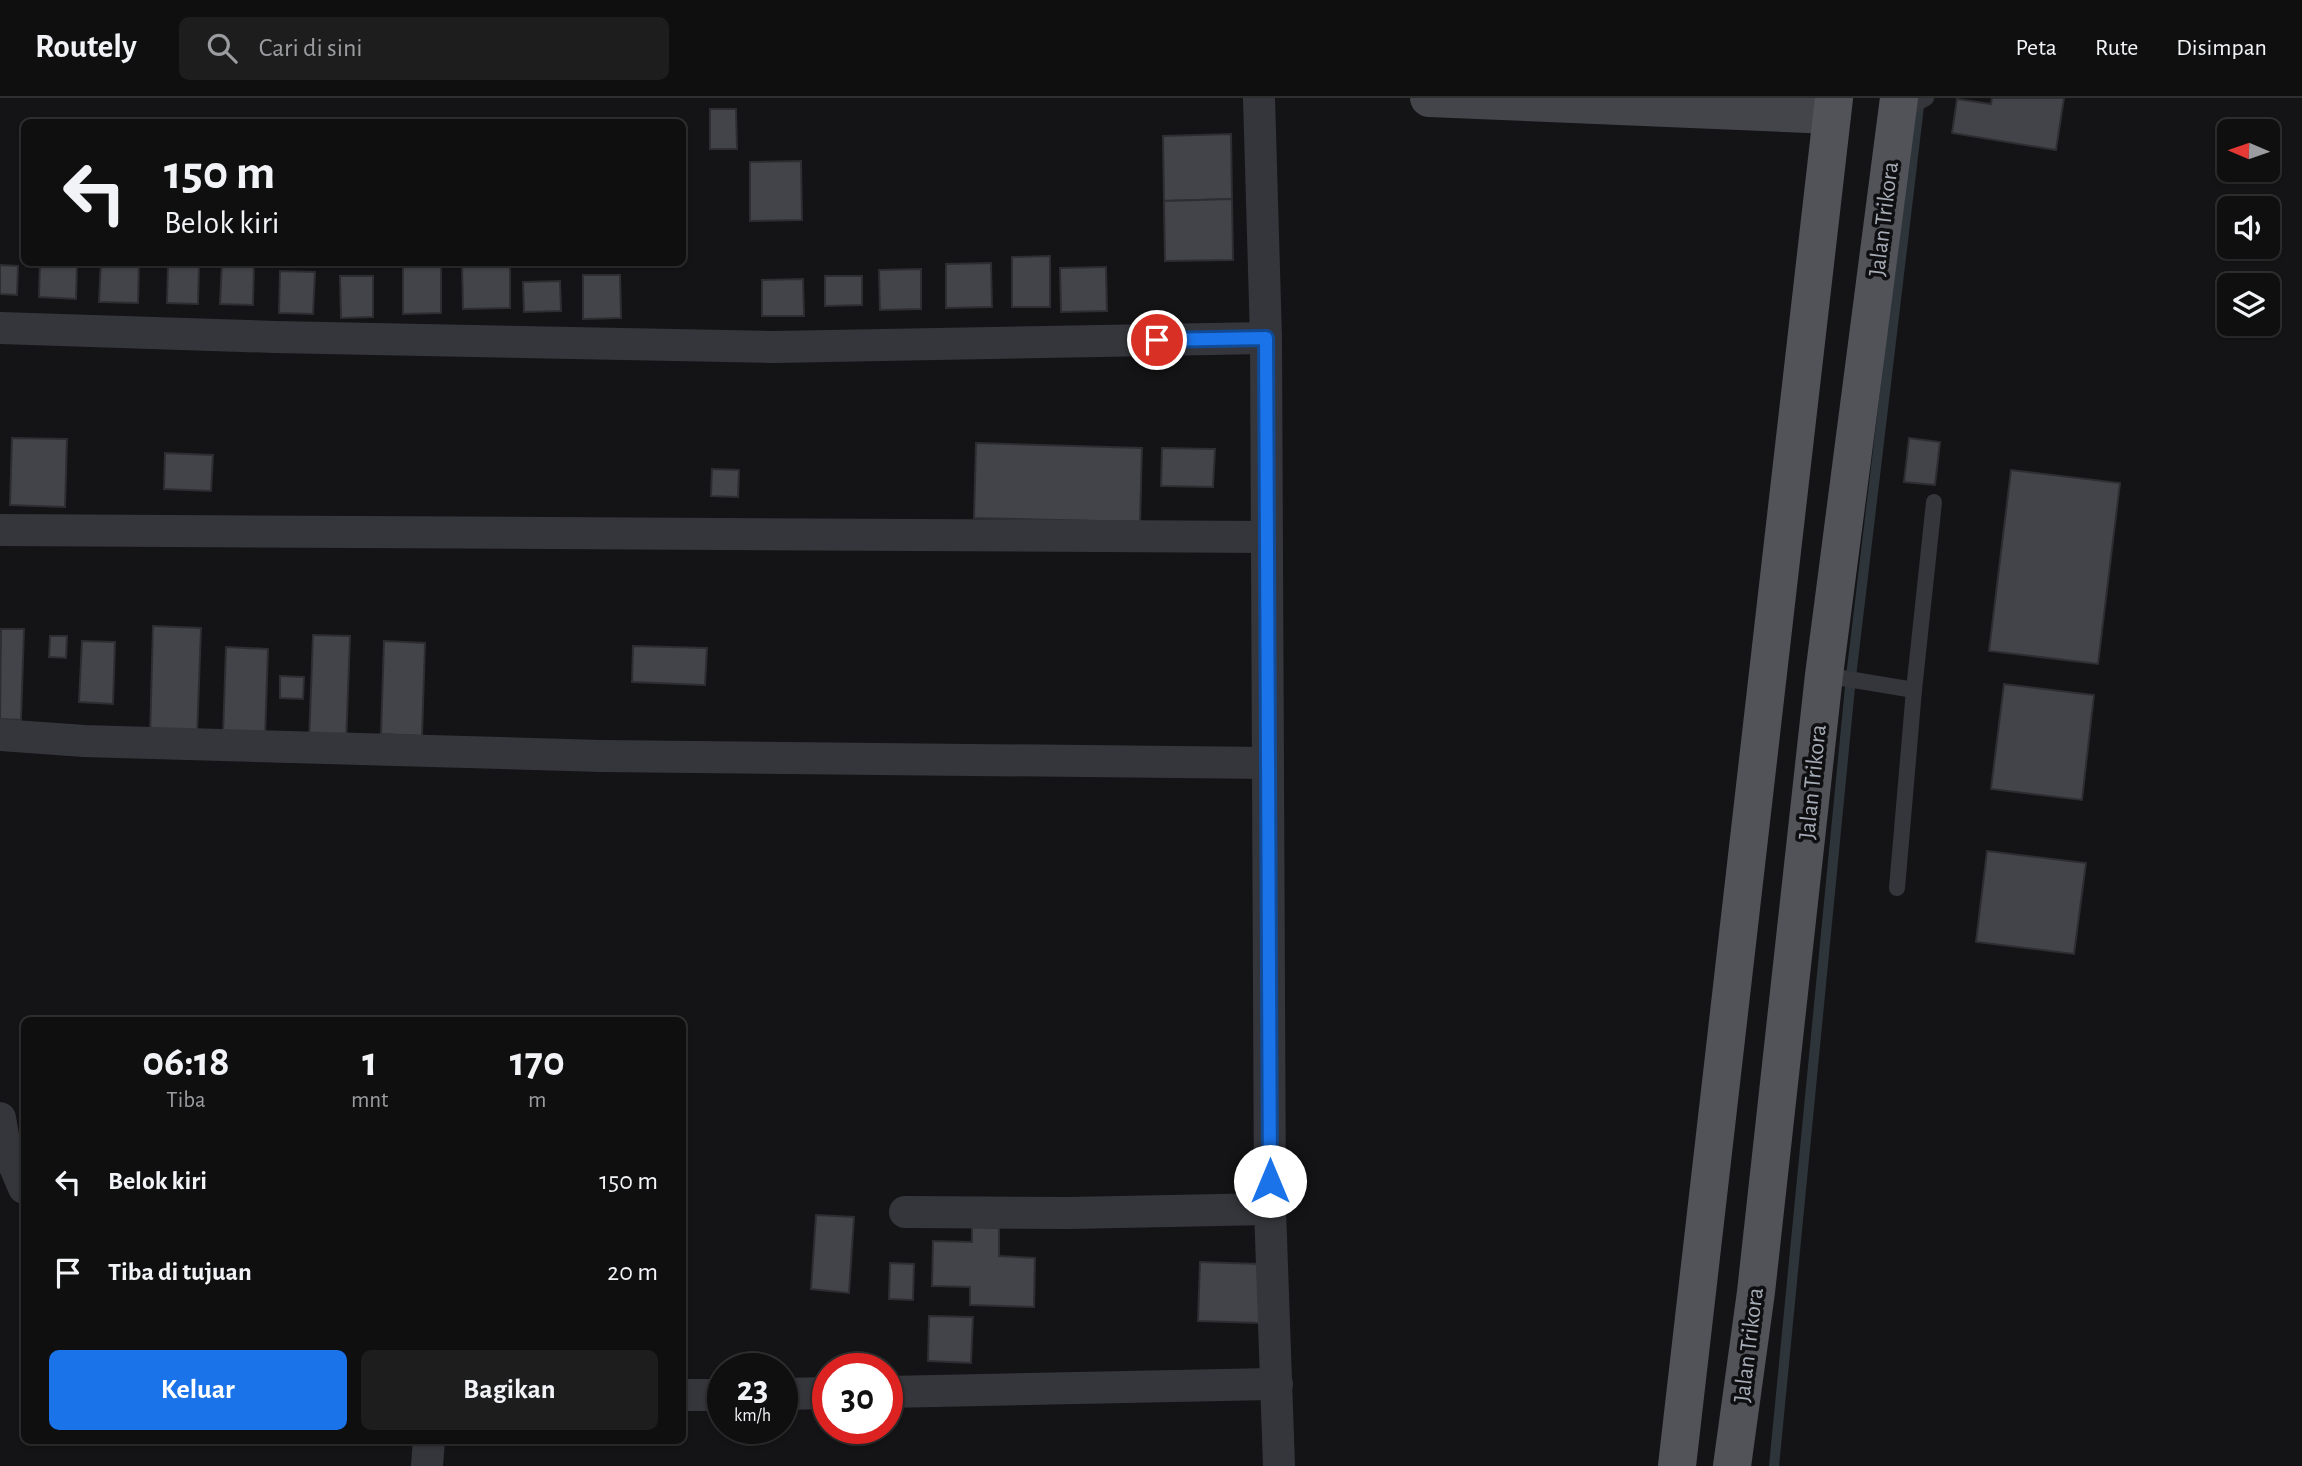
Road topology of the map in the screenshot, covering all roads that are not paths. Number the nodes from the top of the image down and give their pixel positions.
1 (1259, 98) edge
2 (1429, 98) edge
3 (1907, 103) edge
4 (1833, 106) edge
5 (0, 328) edge
6 (1266, 338) junction
7 (1934, 502) dead end
8 (0, 530) edge
9 (1267, 537) junction
10 (1824, 675) junction
11 (1914, 691) junction
12 (0, 736) edge
13 (1267, 763) junction
14 (1897, 888) dead end
15 (0, 1118) edge
16 (21, 1181) edge
17 (1270, 1209) junction
18 (905, 1212) dead end
19 (1698, 1285) junction
20 (1756, 1292) junction
21 (1277, 1384) junction
22 (903, 1392) edge
23 (686, 1395) edge
24 (707, 1395) edge
25 (429, 1444) edge
26 (426, 1466) edge
27 (1279, 1466) edge
28 (1677, 1466) edge
29 (1732, 1466) edge

1 - 6 street
2 - 4 main road
3 - 10 main road, Jalan Trikora
4 - 19 main road
5 - 6 street
6 - 9 street
7 - 11 lane
8 - 9 street
9 - 13 street
10 - 11 lane
10 - 20 main road, Jalan Trikora
11 - 14 lane
12 - 13 street
13 - 17 street
15 - 16 street
17 - 18 street
17 - 21 street
19 - 20 main road
19 - 28 main road
20 - 29 main road, Jalan Trikora
21 - 22 street
21 - 27 street
23 - 24 street
25 - 26 street

